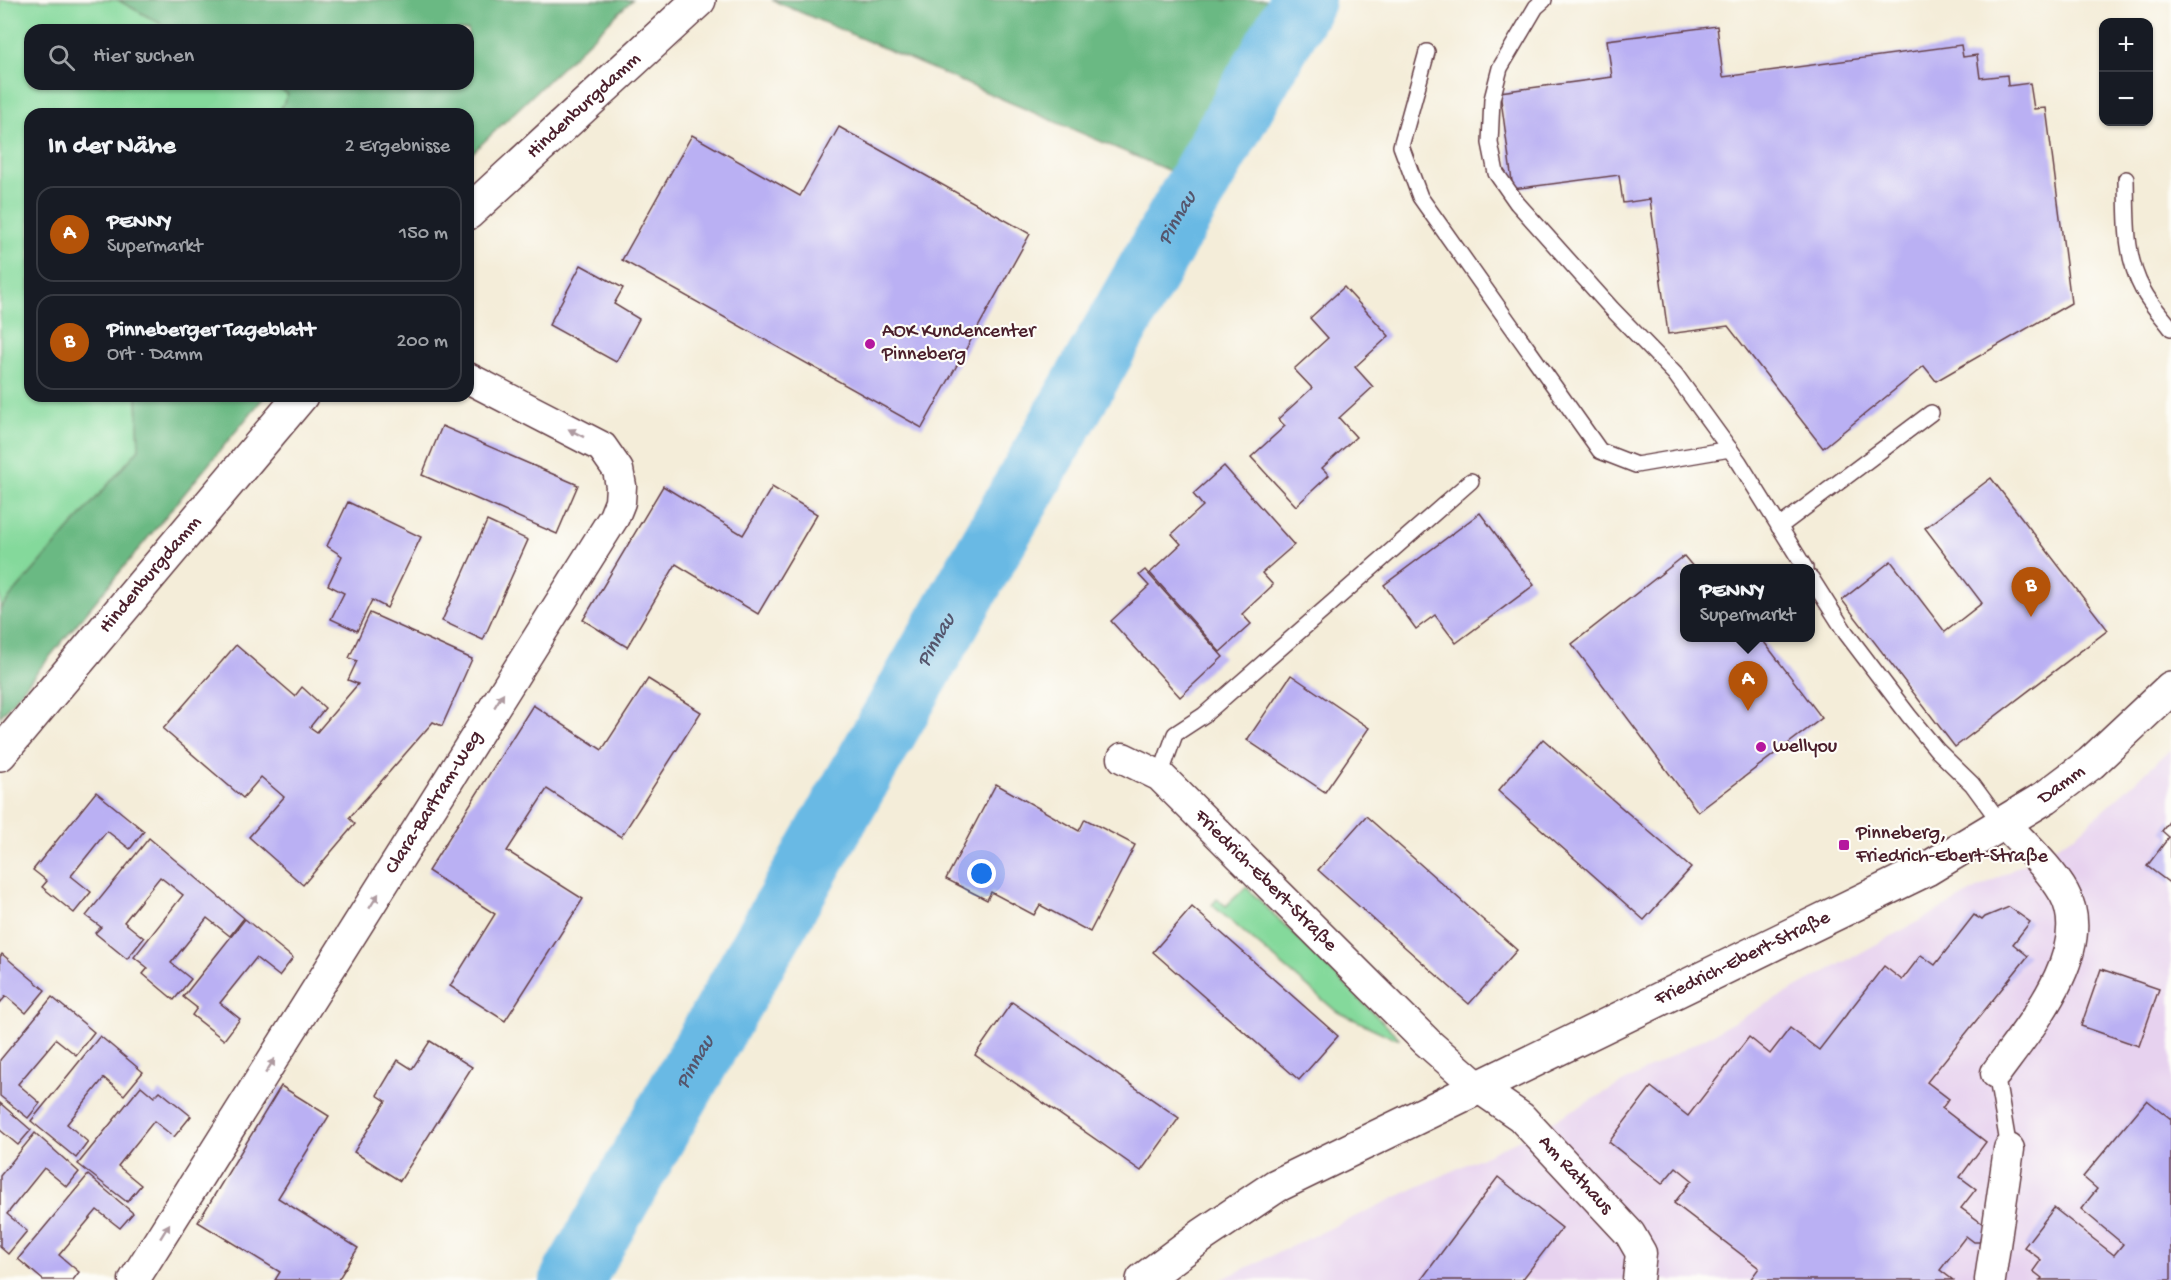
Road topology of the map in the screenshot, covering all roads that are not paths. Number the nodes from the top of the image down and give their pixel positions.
1 (699, 0) edge
2 (1544, 0) edge
3 (1427, 52) dead end
4 (2126, 179) dead end
5 (474, 207) edge
6 (2171, 328) edge
7 (474, 381) edge
8 (296, 402) edge
9 (1931, 413) dead end
10 (1730, 449) junction
11 (1471, 481) dead end
12 (1779, 527) junction
13 (1802, 564) edge
14 (1815, 584) edge
15 (2171, 688) edge
16 (0, 754) edge
17 (1123, 758) dead end
18 (1160, 776) junction
19 (2003, 824) junction
20 (1996, 1073) joint
21 (1479, 1088) junction
22 (2009, 1149) joint
23 (134, 1280) edge
24 (1143, 1280) edge
25 (1638, 1280) edge
26 (1990, 1280) edge

1 - 5 main road, Hindenburgdamm
2 - 10 lane
3 - 10 lane
4 - 6 lane
23 -> 7 street, Clara-Bartram-Weg
8 - 16 main road, Hindenburgdamm
9 - 12 lane
10 - 12 lane
11 - 18 lane
12 - 13 lane
14 - 19 lane
15 - 19 main road, Damm
17 - 18 street, Friedrich-Ebert-Straße
18 - 21 street, Friedrich-Ebert-Straße
19 - 20 street
19 - 21 main road, Friedrich-Ebert-Straße
20 - 22 lane
21 - 24 main road, Friedrich-Ebert-Straße
21 - 25 street, Am Rathaus
22 - 26 street

